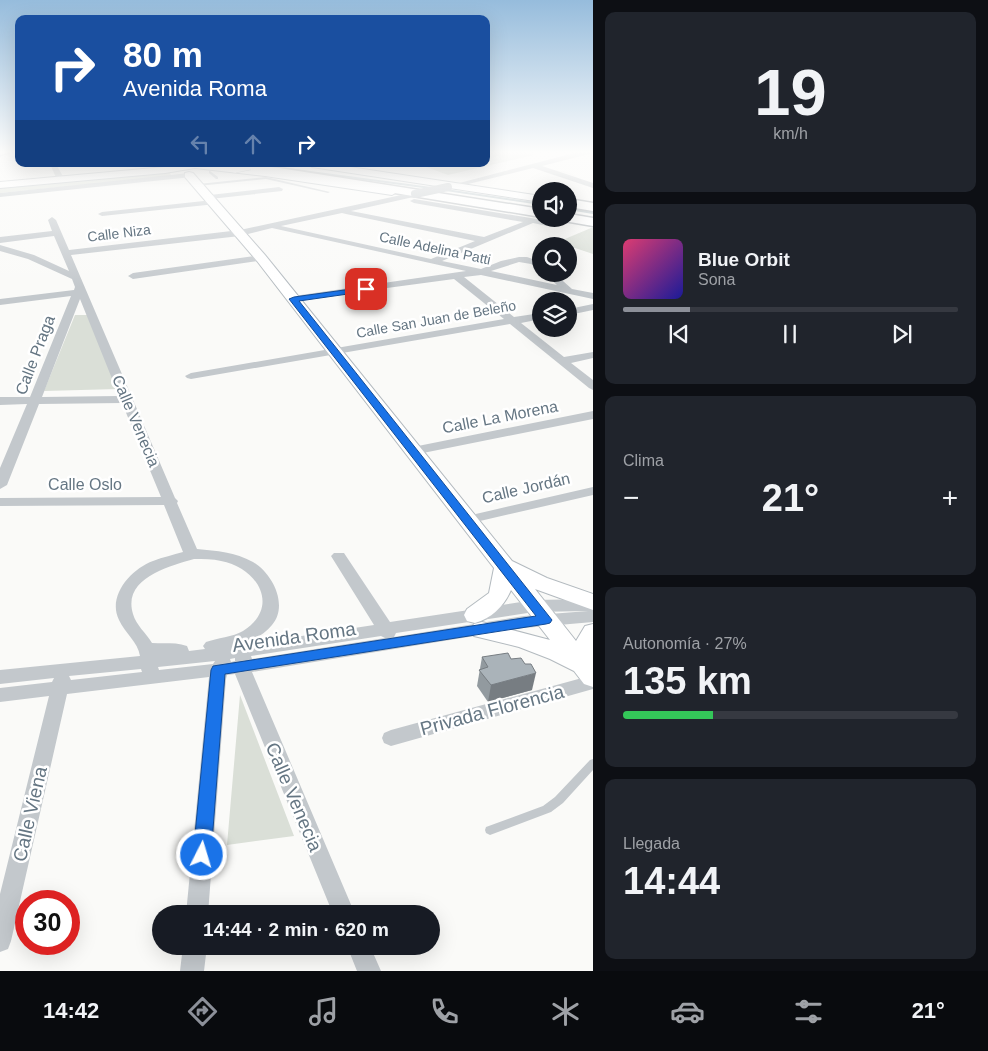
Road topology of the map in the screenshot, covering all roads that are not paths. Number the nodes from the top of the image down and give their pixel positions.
1 (229, 196) edge
2 (409, 196) edge
3 (423, 196) edge
4 (518, 196) edge
5 (413, 197) junction
6 (532, 198) edge
7 (211, 199) junction
8 (577, 204) edge
9 (593, 207) edge
10 (340, 211) junction
11 (102, 214) dead end
12 (532, 216) edge
13 (532, 216) edge
14 (52, 220) dead end
15 (532, 220) edge
16 (270, 227) junction
17 (56, 233) junction
18 (240, 233) junction
19 (0, 240) edge
20 (485, 240) junction
21 (0, 248) edge
22 (66, 253) junction
23 (261, 258) junction
24 (433, 261) junction
25 (532, 262) edge
26 (482, 272) junction
27 (134, 276) dead end
28 (456, 276) junction
29 (74, 277) junction
30 (558, 282) edge
31 (80, 291) junction
32 (568, 291) junction
33 (593, 296) edge
34 (294, 299) junction
35 (0, 302) edge
36 (593, 307) edge
37 (577, 310) edge
38 (532, 318) edge
39 (512, 321) junction
40 (335, 351) junction
41 (593, 355) edge
42 (562, 361) junction
43 (191, 376) dead end
44 (593, 386) edge
45 (126, 399) junction
46 (35, 400) junction
47 (0, 401) edge
48 (593, 415) edge
49 (413, 450) junction
50 (0, 485) edge
51 (593, 491) edge
52 (0, 502) edge
53 (171, 502) junction
54 (467, 520) junction
55 (191, 553) junction
56 (338, 556) dead end
57 (505, 566) junction
58 (593, 604) edge
59 (534, 606) junction
60 (593, 616) edge
61 (546, 620) junction
62 (479, 622) junction
63 (385, 627) junction
64 (593, 632) edge
65 (394, 644) junction
66 (239, 653) junction
67 (149, 662) junction
68 (218, 670) junction
69 (589, 675) edge
70 (0, 677) edge
71 (62, 679) junction
72 (0, 694) edge
73 (391, 738) dead end
74 (593, 763) edge
75 (490, 830) dead end
76 (198, 905) edge
77 (340, 905) edge
78 (0, 941) edge
79 (193, 955) edge
80 (362, 955) edge
81 (192, 971) edge
82 (369, 971) edge

1 - 7 street
2 - 5 street
3 - 12 main road
4 - 6 main road
5 - 10 street, Calle Niza
5 - 13 street
7 - 11 street
7 - 18 street
8 - 9 main road
10 - 16 street, Calle Niza
10 - 20 street
14 - 17 street, Calle Venecia
15 - 20 street
16 - 18 street, Calle Niza
16 - 24 street, Calle Adelina Patti
17 - 19 street
17 - 22 street, Calle Venecia
18 - 22 street, Calle Niza
18 - 23 street
20 - 24 street
21 - 29 street
22 - 29 street, Calle Venecia
23 - 27 street
23 - 34 street
24 - 26 street, Calle Adelina Patti
25 - 26 street
26 - 28 street
26 - 32 street, Calle Adelina Patti
28 - 34 street
28 - 39 street
29 - 31 street, Calle Venecia
30 - 32 street
31 - 35 street
31 - 45 street, Calle Venecia
31 - 46 street, Calle Praga
32 - 33 street, Calle Adelina Patti
34 - 40 street
36 - 37 street
38 - 39 street, Calle San Juan de Beleño
39 - 40 street, Calle San Juan de Beleño
39 - 42 street
40 - 43 street, Calle San Juan de Beleño
40 - 49 street
41 - 42 street
42 - 44 street
45 - 46 street
45 - 53 street, Calle Venecia
46 - 47 street
46 - 50 street, Calle Praga
48 - 49 street, Calle La Morena
49 - 54 street
51 - 54 street, Calle Jordán
52 - 53 street, Calle Oslo
53 - 55 street, Calle Venecia
54 - 57 street
55 - 66 street
55 - 67 street
56 - 63 street
57 - 58 street
57 - 59 street
57 - 62 street
58 - 59 street, Avenida Roma
59 - 61 street
59 - 62 street, Avenida Roma
60 - 61 street, Avenida Roma
61 - 62 street, Avenida Roma
61 - 69 street
62 - 63 street, Avenida Roma
62 - 65 street, Avenida Roma
62 - 69 street
63 - 65 street
63 - 66 street, Avenida Roma
64 - 69 street
65 - 66 street, Avenida Roma
66 - 67 street
66 - 68 street
66 - 77 street, Calle Venecia
67 - 68 street, Avenida Roma
67 - 71 street, Avenida Roma
68 - 76 street
69 - 73 street, Privada Florencia
70 - 71 street, Avenida Roma
71 - 72 street, Avenida Roma
71 - 78 street, Calle Viena
74 - 75 lane
79 - 81 street
80 - 82 street

